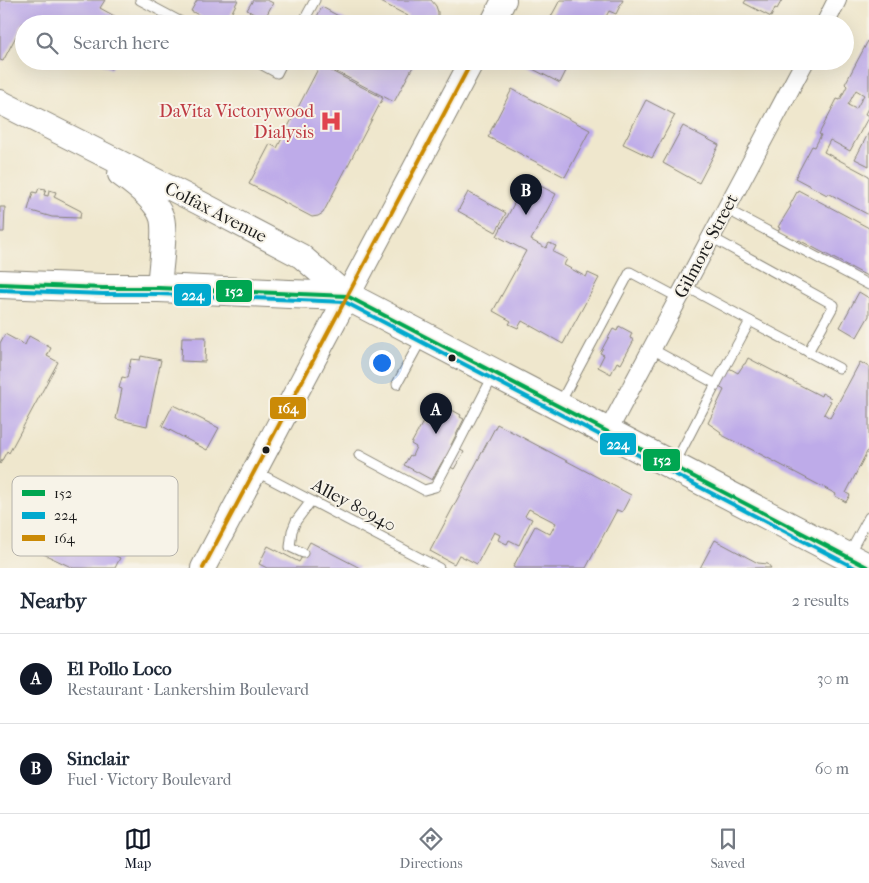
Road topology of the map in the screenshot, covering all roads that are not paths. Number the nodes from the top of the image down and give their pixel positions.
1 (140, 0) edge
2 (315, 0) edge
3 (837, 0) edge
4 (168, 15) edge
5 (307, 15) edge
6 (829, 15) edge
7 (467, 70) edge
8 (800, 70) edge
9 (0, 102) edge
10 (76, 141) junction
11 (726, 209) junction
12 (711, 238) junction
13 (0, 284) edge
14 (869, 285) edge
15 (159, 288) junction
16 (682, 292) junction
17 (348, 296) junction
18 (750, 321) junction
19 (423, 335) junction
20 (652, 349) junction
21 (808, 352) junction
22 (839, 368) dead end
23 (495, 372) junction
24 (397, 384) dead end
25 (716, 384) junction
26 (559, 406) junction
27 (608, 431) junction
28 (359, 455) dead end
29 (673, 465) junction
30 (255, 471) junction
31 (311, 501) junction
32 (869, 517) edge
33 (303, 553) dead end
34 (858, 562) edge
35 (203, 568) edge
36 (439, 568) edge

1 - 4 lane
2 - 5 lane
3 - 6 street
7 - 17 main road
8 - 11 street, Gilmore Street
9 - 10 main road, Colfax Avenue
10 - 15 main road, Colfax Avenue
10 - 17 main road, Colfax Avenue
11 - 12 street, Gilmore Street
11 - 14 lane
12 - 16 street, Gilmore Street
12 - 21 lane
13 - 15 main road
15 - 17 main road
16 - 18 lane
16 - 20 street, Gilmore Street
16 - 26 lane
17 - 19 main road
17 - 30 main road
18 - 21 lane
18 - 25 lane
19 - 23 main road
19 - 24 lane
20 - 25 lane
20 - 27 street, Gilmore Street
21 - 22 lane
23 - 26 main road
23 - 28 lane
25 - 29 lane
26 - 27 main road
27 - 29 main road
29 - 34 main road
30 - 31 lane, Alley 80940
30 - 35 main road
31 - 33 lane
31 - 36 lane, Alley 80940
32 - 34 lane

